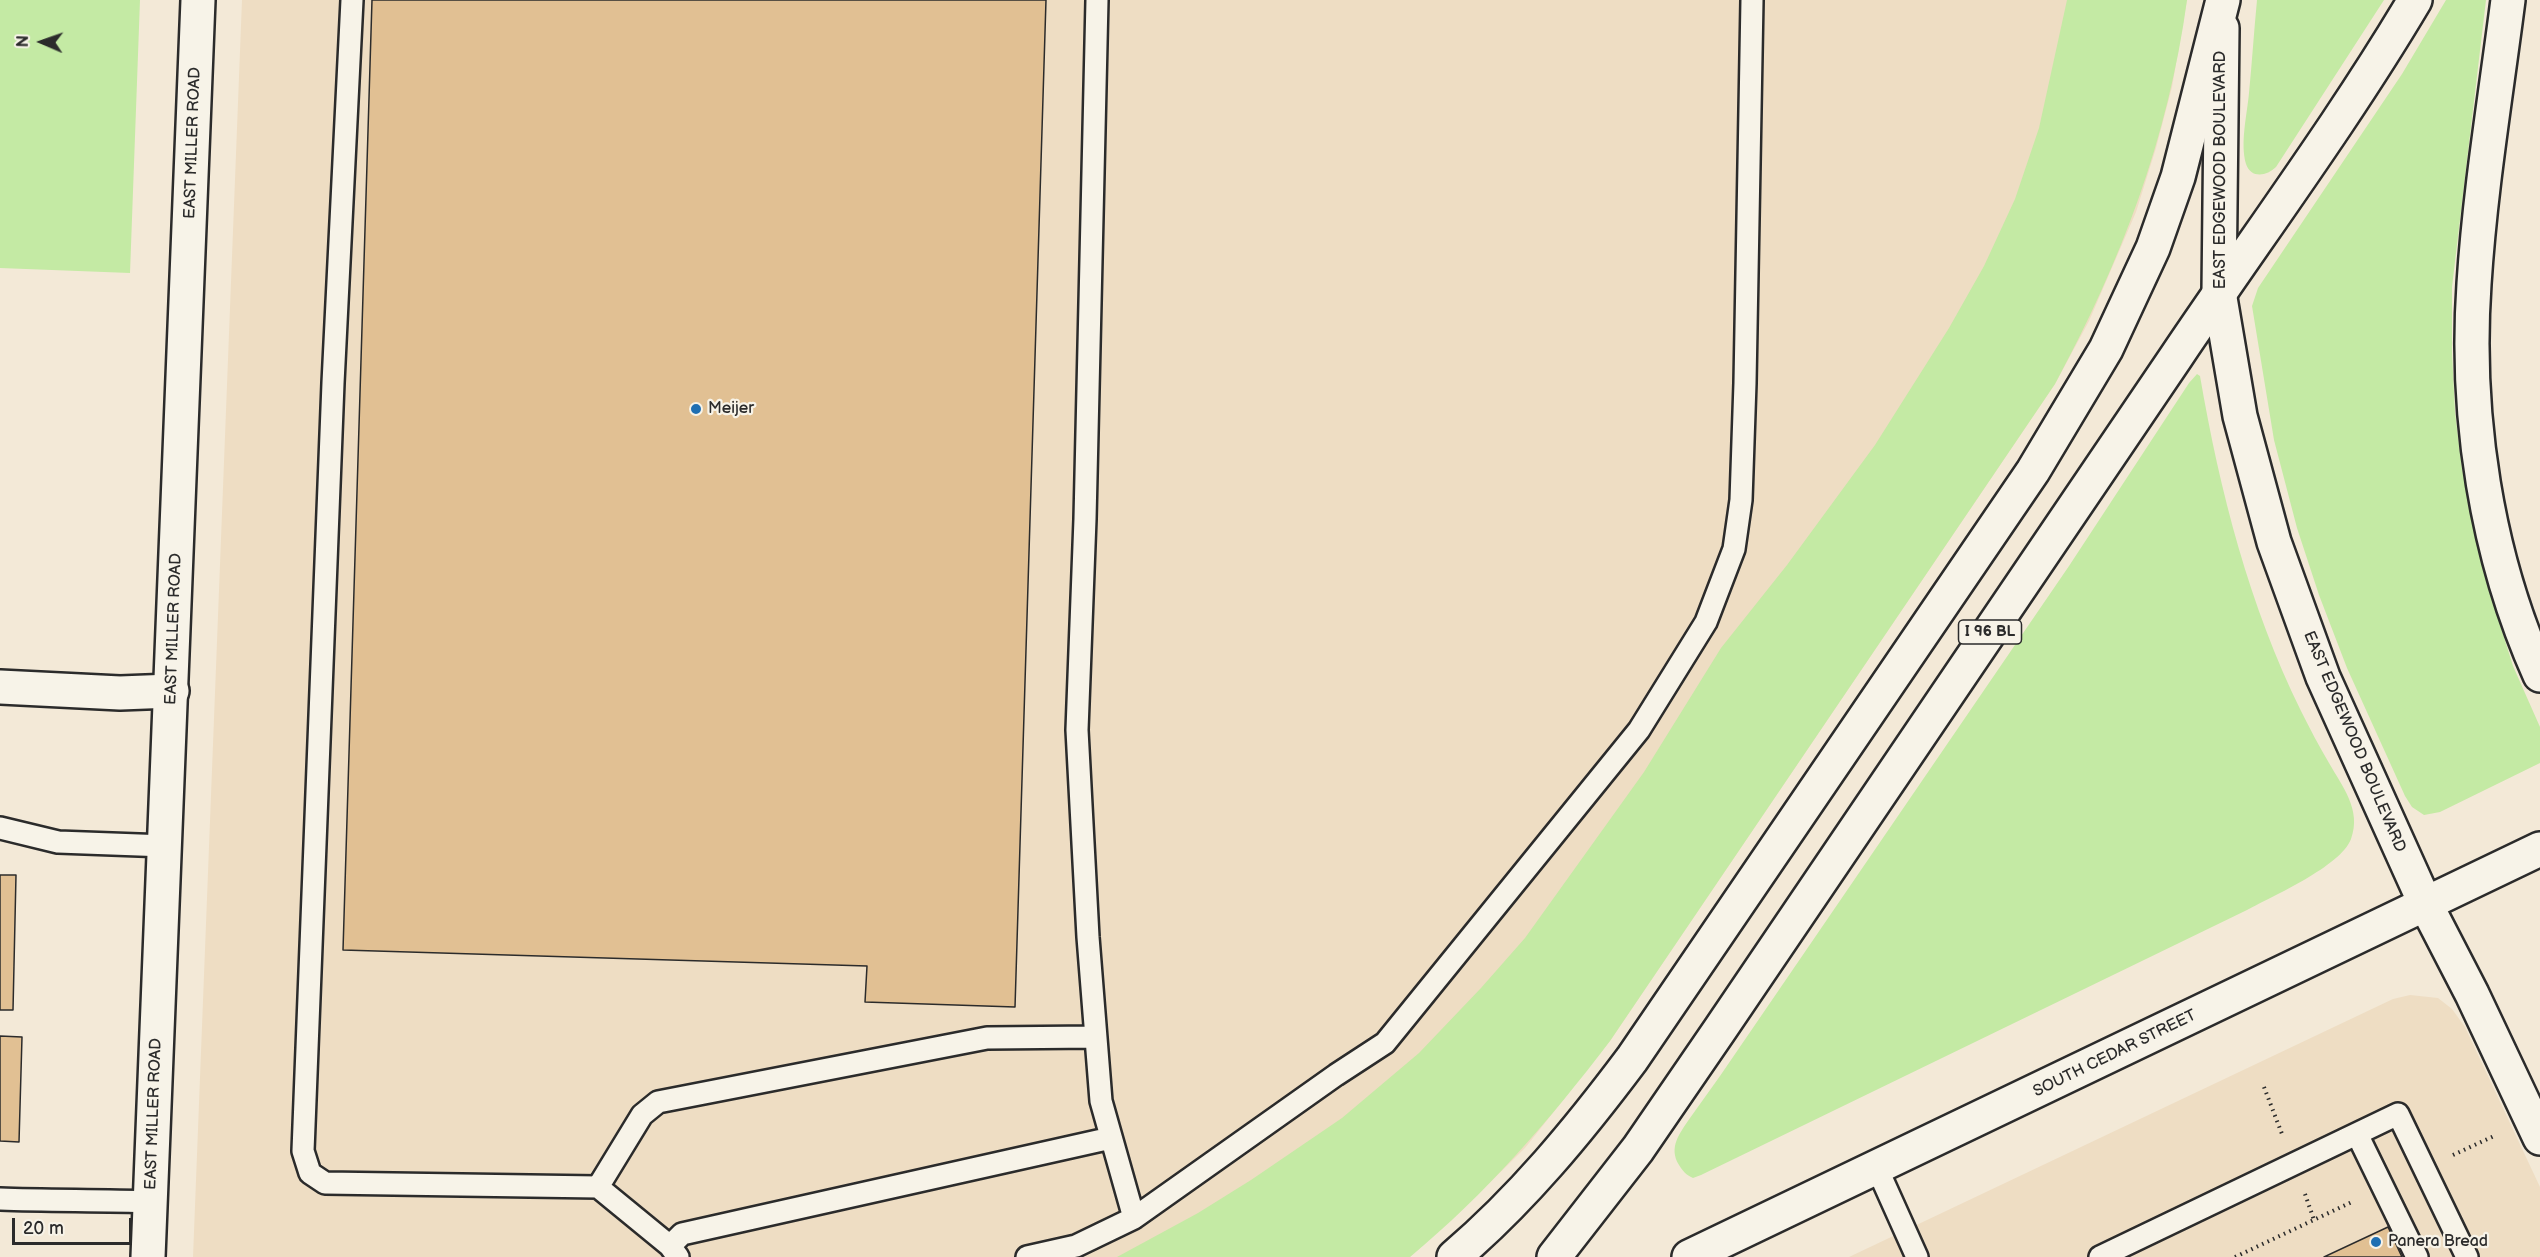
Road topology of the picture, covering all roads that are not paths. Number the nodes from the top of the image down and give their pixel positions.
1 (198, 0) edge
2 (352, 0) edge
3 (1097, 0) edge
4 (1752, 0) edge
5 (2415, 0) edge
6 (2508, 0) edge
7 (2223, 1) edge
8 (2219, 292) junction
9 (2540, 675) edge
10 (0, 687) edge
11 (172, 691) junction
12 (0, 828) edge
13 (166, 846) junction
14 (2540, 849) edge
15 (2425, 903) junction
16 (1095, 1037) junction
17 (2357, 1134) junction
18 (1111, 1138) junction
19 (2540, 1138) edge
20 (1877, 1168) junction
21 (598, 1187) junction
22 (0, 1199) edge
23 (151, 1202) junction
24 (1134, 1218) junction
25 (674, 1251) edge
26 (148, 1257) edge
27 (1027, 1257) edge
28 (1454, 1257) edge
29 (1554, 1257) edge
30 (1689, 1257) edge
31 (1917, 1257) edge
32 (2100, 1257) edge
33 (2417, 1257) edge
34 (2466, 1257) edge

1 - 11 main road, EAST MILLER ROAD
2 - 21 lane
3 - 16 lane
4 - 24 lane
5 - 8 main road, I 96 BL
6 - 9 main road
7 - 8 main road, EAST EDGEWOOD BOULEVARD
7 - 28 main road, I 96 BL
8 - 15 main road, EAST EDGEWOOD BOULEVARD
8 - 29 main road, I 96 BL
10 - 11 main road
11 - 13 main road, EAST MILLER ROAD
12 - 13 lane
13 - 23 main road, EAST MILLER ROAD
14 - 15 main road, SOUTH CEDAR STREET
15 - 19 main road, EAST EDGEWOOD BOULEVARD
15 - 20 main road, SOUTH CEDAR STREET
16 - 18 lane
16 - 21 lane
17 - 32 lane
17 - 33 lane
17 - 34 lane
18 - 24 lane
18 - 25 lane
20 - 30 main road, SOUTH CEDAR STREET
20 - 31 lane
21 - 25 lane
22 - 23 lane
23 - 26 main road, EAST MILLER ROAD
24 - 27 lane

